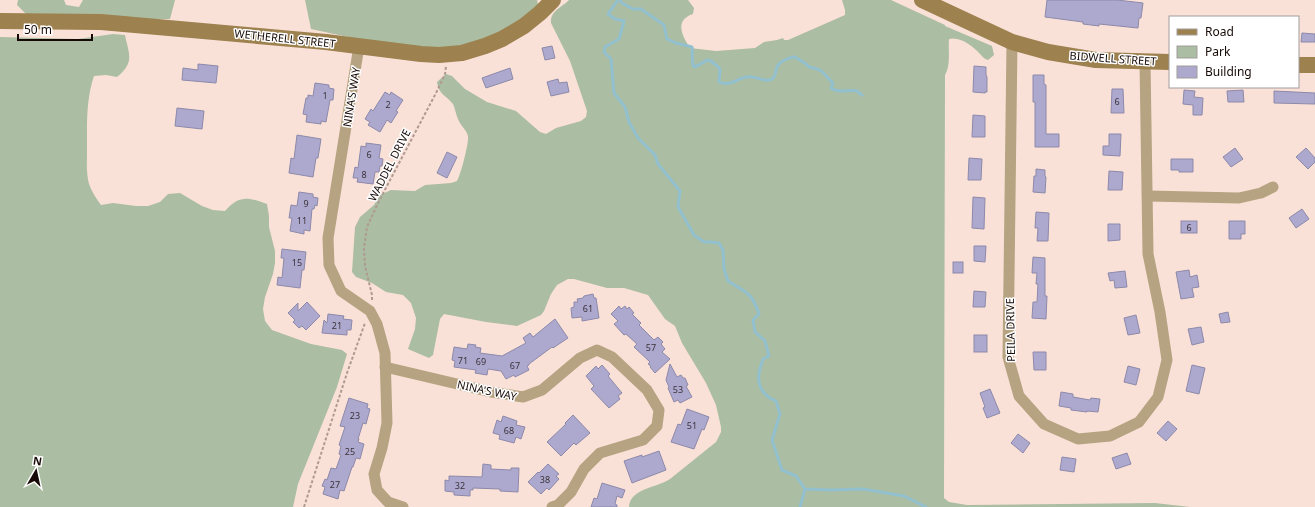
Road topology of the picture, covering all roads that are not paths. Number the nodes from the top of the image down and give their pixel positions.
1 (553, 0) edge
2 (922, 0) edge
3 (0, 21) edge
4 (1012, 42) junction
5 (359, 46) junction
6 (1145, 62) junction
7 (1169, 62) edge
8 (1299, 65) edge
9 (1315, 65) edge
10 (1273, 187) dead end
11 (1148, 196) junction
12 (385, 366) junction
13 (403, 507) edge
14 (552, 507) edge

1 - 5 street, WETHERELL STREET
2 - 4 street, BIDWELL STREET
3 - 5 street, WETHERELL STREET
4 - 6 street, BIDWELL STREET
4 - 11 street, PEILA DRIVE
5 - 12 street, NINA'S WAY
6 - 7 street, BIDWELL STREET
6 - 11 street, PEILA DRIVE
8 - 9 street
10 - 11 street
12 - 13 street, NINA'S WAY
12 - 14 street, NINA'S WAY

